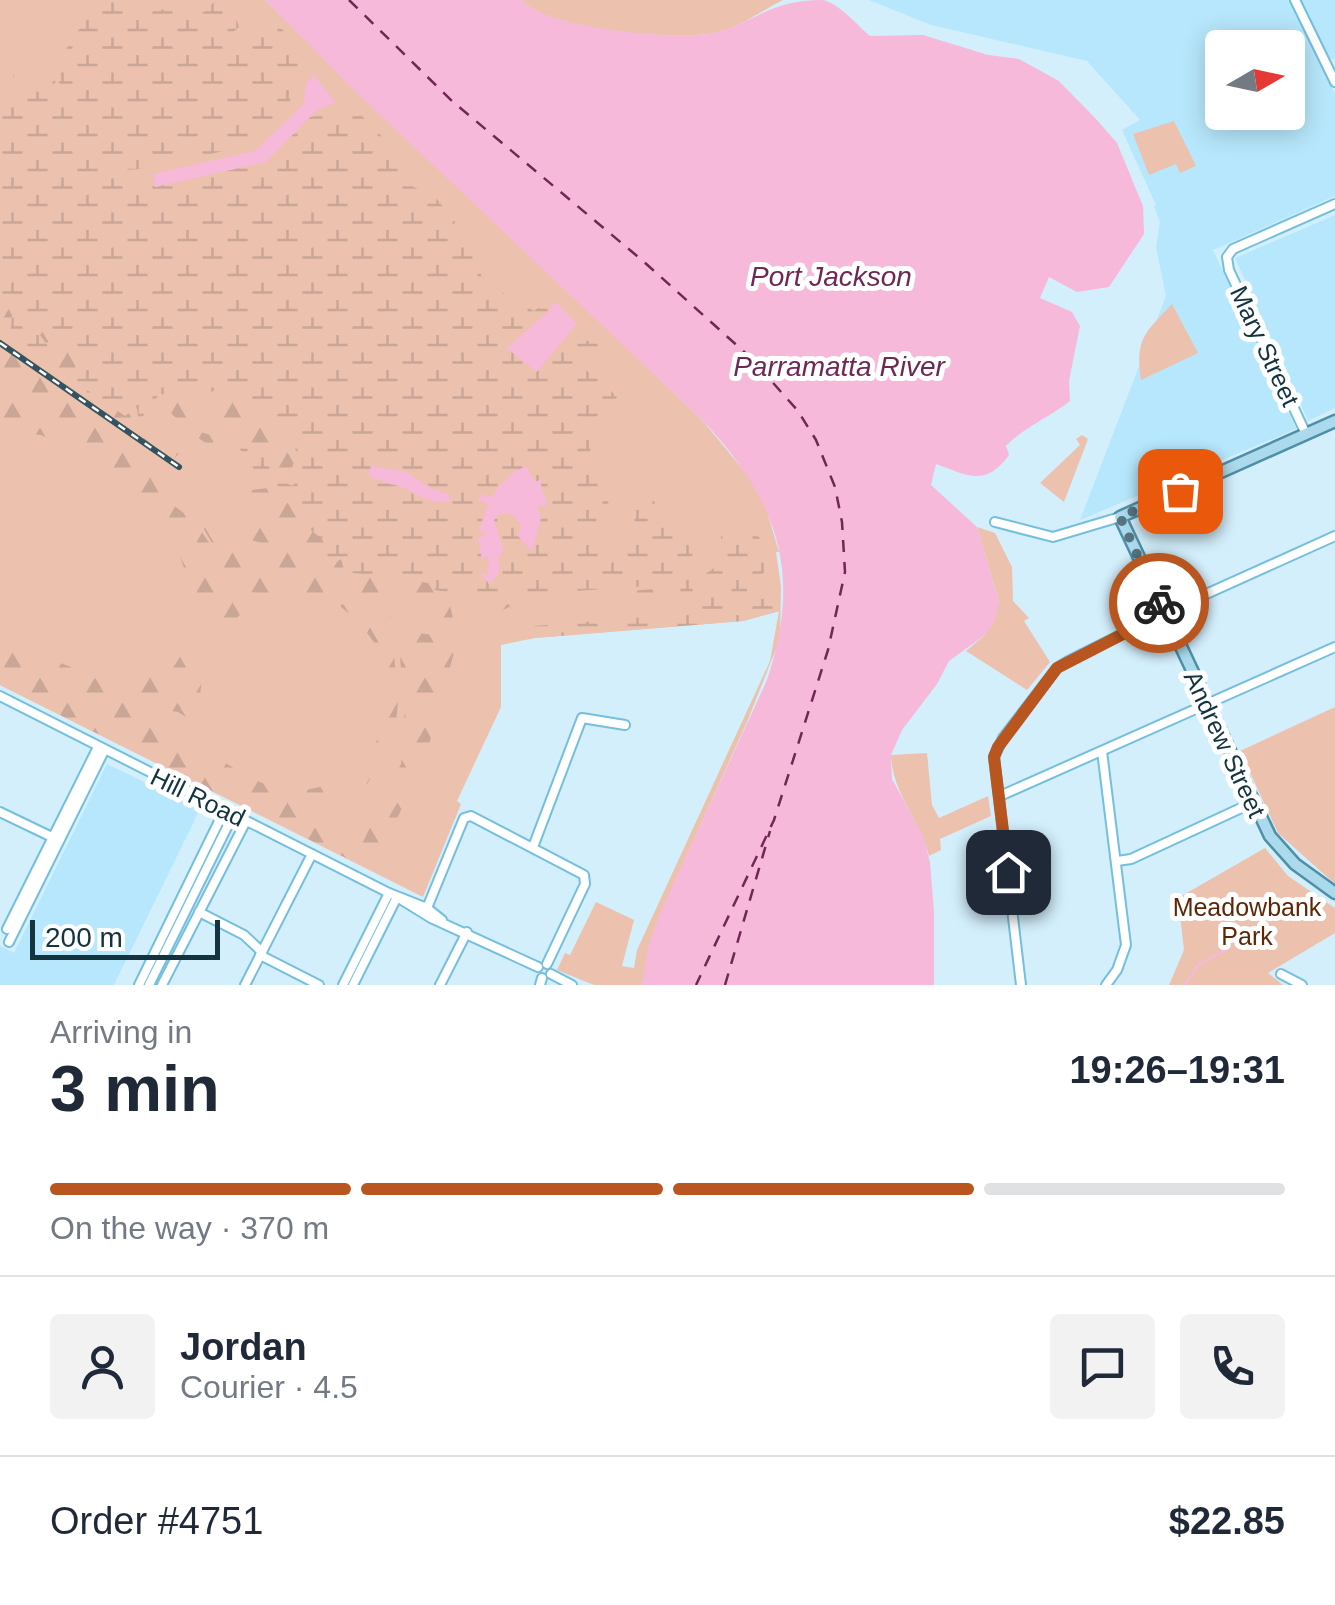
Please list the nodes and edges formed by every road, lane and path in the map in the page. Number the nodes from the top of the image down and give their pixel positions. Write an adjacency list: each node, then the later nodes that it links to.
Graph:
1 (1295, 0): 2 (street)
2 (1335, 82)
3 (1335, 204): 5 (street, Mary Street)
4 (1335, 421): 5 (main road)
5 (1306, 434): 6 (main road)
6 (1120, 517): 7 (street); 9 (main road, Andrew Street)
7 (995, 522)
8 (1335, 536): 9 (street)
9 (1164, 613): 12 (main road, Andrew Street); 16 (street)
10 (1335, 648): 12 (street)
11 (0, 696): 14 (street, Hill Road)
12 (1208, 706): 15 (street); 17 (main road, Andrew Street)
13 (625, 725): 22 (street)
14 (101, 749): 19 (street, Hill Road); 21 (street)
15 (1102, 751): 16 (street); 24 (street)
16 (1000, 796): 47 (street)
17 (1252, 803): 24 (street); 25 (main road, Andrew Street)
18 (0, 812): 21 (street)
19 (229, 813): 20 (street, Hill Road); 27 (street)
20 (246, 821): 23 (street, Hill Road); 29 (street)
21 (56, 839): 31 (street); 33 (street)
22 (533, 847): 28 (street); 35 (street)
23 (312, 854): 26 (street, Hill Road); 34 (street)
24 (1117, 861): 48 (street)
25 (1335, 893)
26 (393, 895): 28 (street, Hill Road); 30 (street, Hill Road); 43 (street); 44 (street)
27 (184, 904): 38 (street); 39 (street)
28 (428, 908): 30 (street, Hill Road)
29 (200, 912): 34 (street); 40 (street)
30 (442, 920): 32 (street, Hill Road)
31 (3, 927): 33 (street)
32 (467, 932): 35 (street, Hill Road); 45 (street)
33 (5, 940)
34 (261, 953): 41 (street); 42 (street)
35 (543, 966): 37 (street)
36 (1281, 974): 49 (street)
37 (545, 979): 46 (street)
38 (139, 985)
39 (149, 985)
40 (162, 985)
41 (245, 985)
42 (319, 985)
43 (343, 985)
44 (353, 985)
45 (440, 985)
46 (572, 985)
47 (1021, 985)
48 (1106, 985)
49 (1302, 985)

